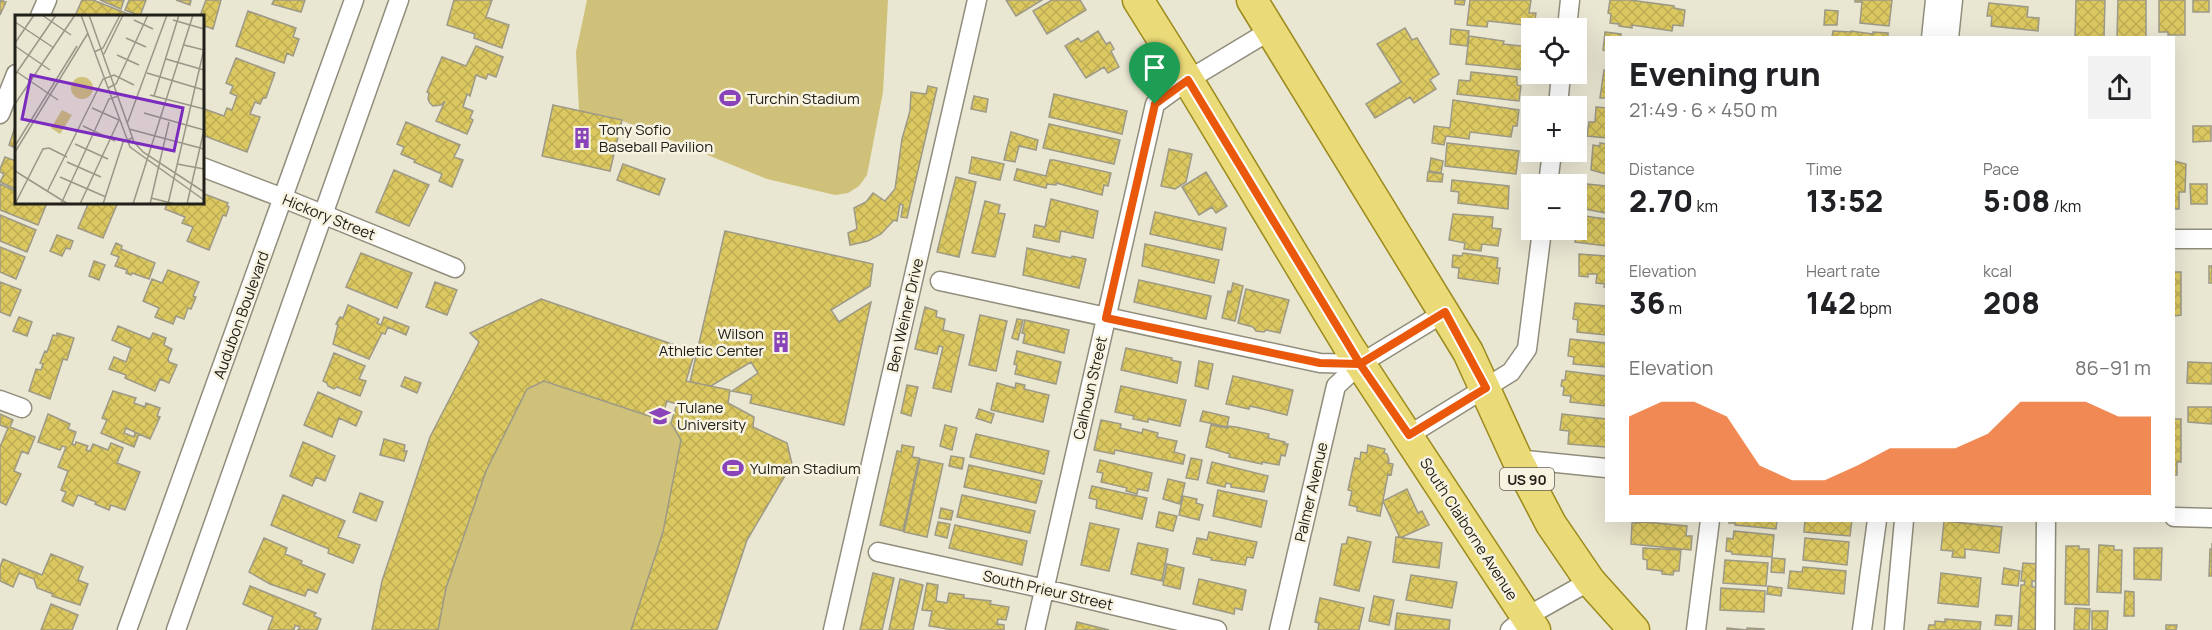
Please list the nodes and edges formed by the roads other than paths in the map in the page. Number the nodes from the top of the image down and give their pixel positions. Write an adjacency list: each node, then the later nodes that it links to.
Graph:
1 (47, 0): 10 (street)
2 (354, 0): 20 (street, Audubon Boulevard)
3 (399, 0): 21 (street)
4 (977, 0): 48 (street, Ben Weiner Drive)
5 (1138, 0): 16 (main road, South Claiborne Avenue)
6 (1252, 0): 12 (main road, US 90)
7 (1570, 0): 11 (street)
8 (1935, 0): 13 (street)
9 (1953, 0): 14 (street)
10 (40, 15)
11 (1568, 18)
12 (1270, 30): 16 (street, Calhoun Street); 27 (main road, US 90)
13 (1931, 36)
14 (1949, 36)
15 (15, 76): 17 (street)
16 (1188, 80): 28 (street, Calhoun Street); 29 (main road, South Claiborne Avenue)
17 (8, 93): 18 (street)
18 (0, 114)
19 (204, 168): 20 (street, Hickory Street)
20 (283, 198): 21 (street, Hickory Street); 46 (street, Audubon Boulevard)
21 (324, 214): 25 (street, Hickory Street); 47 (street)
22 (2175, 239): 24 (street)
23 (1541, 240): 30 (street)
24 (2212, 240)
25 (455, 268)
26 (940, 281): 28 (street)
27 (1445, 312): 29 (street, Palmer Avenue); 30 (main road, US 90)
28 (1106, 318): 29 (street); 44 (street, Calhoun Street)
29 (1360, 364): 33 (main road, South Claiborne Avenue); 51 (street, Palmer Avenue)
30 (1486, 388): 33 (street); 34 (main road, US 90)
31 (0, 400): 32 (street)
32 (22, 408)
33 (1409, 435): 45 (main road, South Claiborne Avenue)
34 (1517, 459): 35 (street); 43 (main road, US 90)
35 (1605, 468)
36 (2175, 517): 37 (street)
37 (2212, 518)
38 (1710, 522): 53 (street)
39 (1877, 522): 54 (street)
40 (1904, 522): 55 (street)
41 (2046, 522): 56 (street)
42 (878, 552): 44 (street, South Prieur Street)
43 (1590, 581): 45 (street); 52 (main road, US 90)
44 (1045, 589): 49 (street, Calhoun Street); 50 (street, South Prieur Street)
45 (1524, 626)
46 (127, 630)
47 (176, 630)
48 (833, 630)
49 (1035, 630)
50 (1217, 630)
51 (1278, 630)
52 (1634, 630)
53 (1696, 630)
54 (1862, 630)
55 (1894, 630)
56 (2045, 630)

